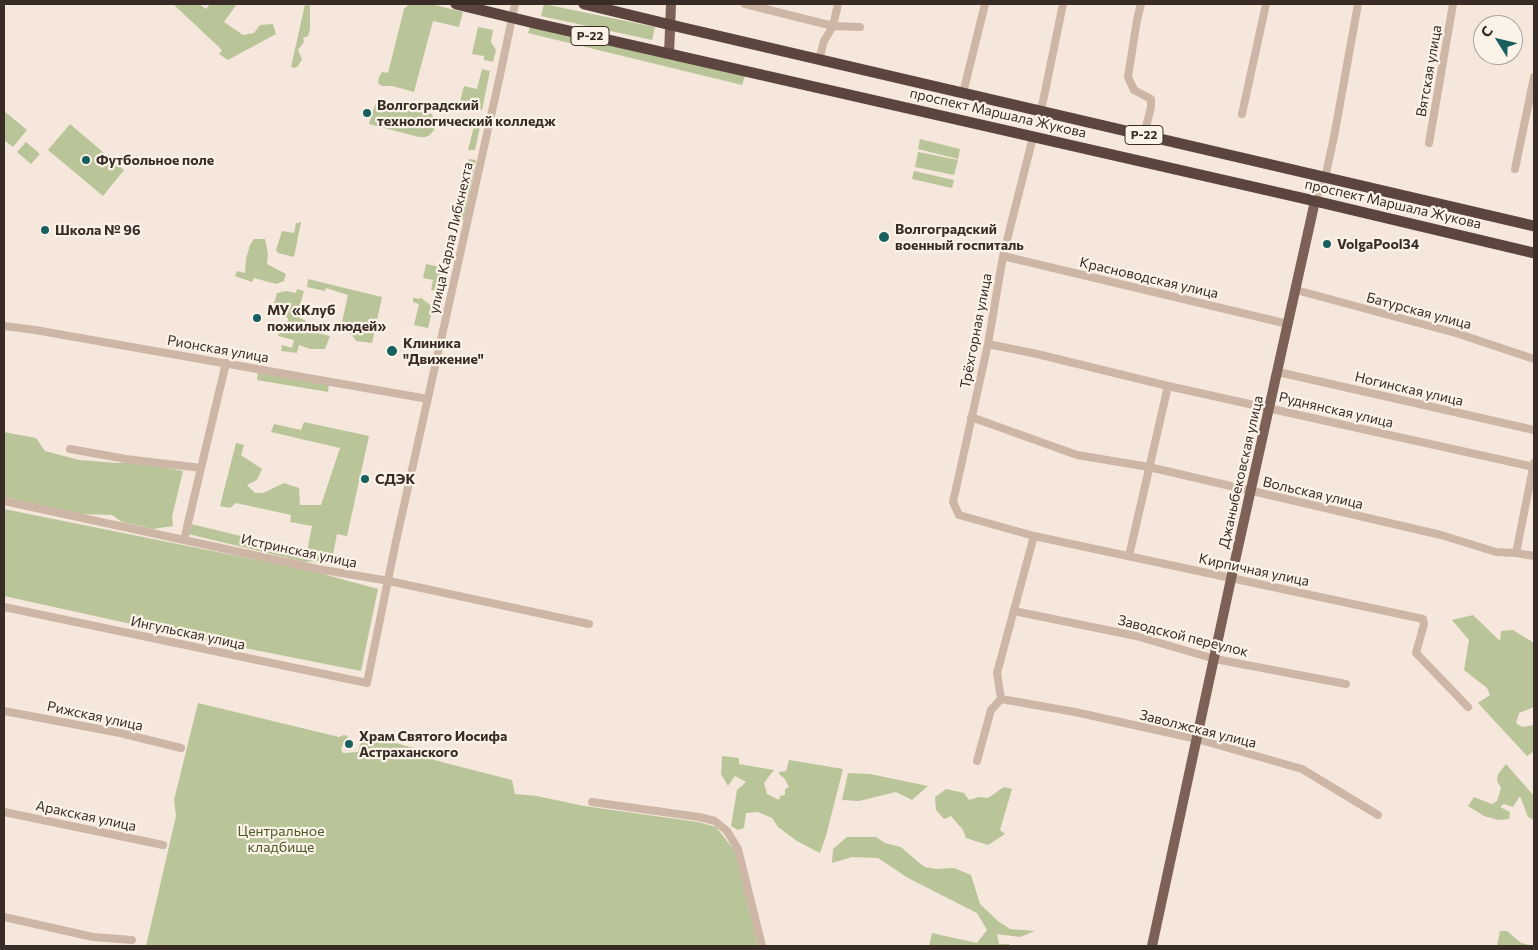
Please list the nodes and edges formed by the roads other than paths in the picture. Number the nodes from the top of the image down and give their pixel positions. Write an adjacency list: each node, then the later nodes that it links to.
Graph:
1 (456, 4): 13 (highway, проспект Маршала Жукова / Р-22)
2 (515, 4): 13 (street, улица Карла Либкнехта)
3 (584, 4): 14 (highway, проспект Маршала Жукова / Р-22)
4 (671, 4): 14 (main road)
5 (745, 4): 15 (street)
6 (838, 4): 15 (street)
7 (985, 4): 20 (street)
8 (1063, 4): 21 (street)
9 (1141, 4): 23 (street)
10 (1266, 4): 22 (street)
11 (1358, 4): 27 (street, Джаныбековская улица)
12 (1453, 4): 25 (street, Вятская улица)
13 (511, 17): 17 (highway, проспект Маршала Жукова / Р-22); 40 (street, улица Карла Либкнехта)
14 (671, 25): 17 (main road); 18 (highway, проспект Маршала Жукова / Р-22)
15 (833, 26): 16 (street); 18 (street)
16 (860, 27)
17 (669, 54): 24 (highway, проспект Маршала Жукова / Р-22)
18 (819, 60): 20 (highway, проспект Маршала Жукова / Р-22)
19 (1534, 77): 26 (street)
20 (963, 93): 21 (highway, проспект Маршала Жукова / Р-22)
21 (1041, 111): 23 (highway, проспект Маршала Жукова / Р-22)
22 (1242, 114)
23 (1144, 135): 27 (highway, проспект Маршала Жукова / Р-22)
24 (1034, 137): 28 (highway, проспект Маршала Жукова / Р-22); 31 (street, Трёхгорная улица)
25 (1429, 143)
26 (1515, 169)
27 (1325, 178): 28 (street, Джаныбековская улица); 29 (highway, проспект Маршала Жукова / Р-22)
28 (1316, 201): 30 (highway, проспект Маршала Жукова / Р-22); 32 (main road, Джаныбековская улица)
29 (1534, 226)
30 (1534, 253)
31 (1003, 256): 33 (street, Красноводская улица); 35 (street, Трёхгорная улица)
32 (1296, 290): 33 (main road, Джаныбековская улица); 36 (street, Батурская улица)
33 (1288, 324): 38 (main road, Джаныбековская улица)
34 (4, 326): 37 (street, Рионская улица)
35 (988, 344): 39 (street, Руднянская улица); 42 (street, Трёхгорная улица)
36 (1534, 359)
37 (226, 363): 40 (street, Рионская улица); 48 (street)
38 (1278, 372): 41 (main road, Джаныбековская улица); 43 (street, Ногинская улица)
39 (1168, 386): 41 (street, Руднянская улица); 46 (street)
40 (428, 399): 58 (street, улица Карла Либкнехта)
41 (1270, 408): 47 (street, Руднянская улица); 49 (main road, Джаныбековская улица)
42 (971, 417): 46 (street, Вольская улица); 51 (street, Трёхгорная улица)
43 (1534, 430)
44 (70, 449): 48 (street)
45 (1534, 463): 47 (street)
46 (1149, 467): 49 (street, Вольская улица); 55 (street)
47 (1534, 467): 54 (street)
48 (202, 468): 53 (street)
49 (1251, 492): 54 (street, Вольская улица); 57 (main road, Джаныбековская улица)
50 (4, 501): 53 (street, Истринская улица)
51 (953, 502): 52 (street, Кирпичная улица)
52 (1034, 536): 55 (street, Кирпичная улица); 60 (street)
53 (184, 540): 58 (street, Истринская улица)
54 (1516, 553): 56 (street, Вольская улица)
55 (1129, 556): 57 (street, Кирпичная улица)
56 (1534, 556)
57 (1231, 578): 62 (main road, Джаныбековская улица); 66 (street, Кирпичная улица)
58 (389, 582): 61 (street, Истринская улица); 63 (street, улица Карла Либкнехта)
59 (4, 608): 63 (street, Ингульская улица)
60 (1014, 611): 62 (street, Заводской переулок); 65 (street)
61 (589, 624)
62 (1215, 659): 64 (street, Заводской переулок); 68 (main road, Джаныбековская улица)
63 (367, 683)
64 (1346, 684)
65 (1001, 699): 68 (street, Заволжская улица); 70 (street)
66 (1468, 707)
67 (4, 711): 69 (street, Рижская улица)
68 (1196, 740): 73 (street, Заволжская улица); 78 (main road, Джаныбековская улица)
69 (181, 748)
70 (976, 761)
71 (592, 802): 77 (street)
72 (4, 812): 74 (street, Аракская улица)
73 (1378, 815)
74 (163, 845)
75 (4, 917): 76 (street)
76 (132, 940)
77 (762, 946)
78 (1152, 946)

